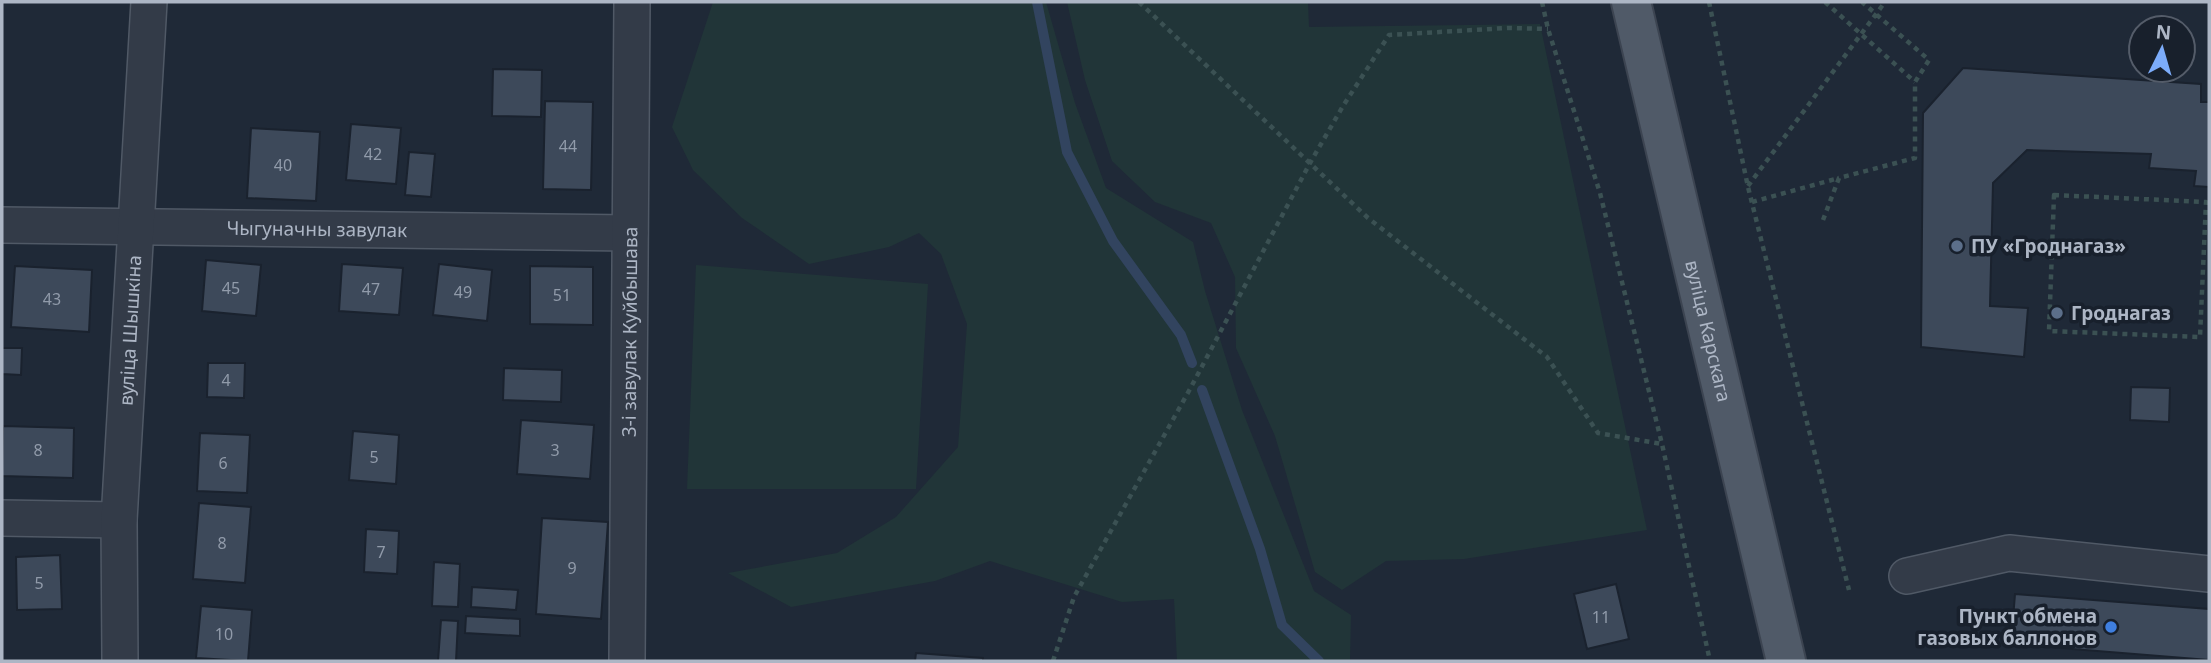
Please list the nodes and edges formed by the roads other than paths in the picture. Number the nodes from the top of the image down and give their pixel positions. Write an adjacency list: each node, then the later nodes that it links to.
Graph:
1 (149, 2): 5 (street, вуліца Шышкіна)
2 (632, 2): 6 (street, 3-і завулак Куйбышава)
3 (1631, 2): 13 (main road, вуліца Карскага)
4 (2, 225): 5 (street, Чыгуначны завулак)
5 (137, 228): 6 (street, Чыгуначны завулак); 8 (street, вуліца Шышкіна)
6 (631, 233): 12 (street, 3-і завулак Куйбышава)
7 (2, 518): 8 (street)
8 (119, 520): 11 (street, вуліца Шышкіна)
9 (2209, 574): 10 (street)
10 (1907, 576)
11 (120, 661)
12 (627, 661)
13 (1786, 661)

